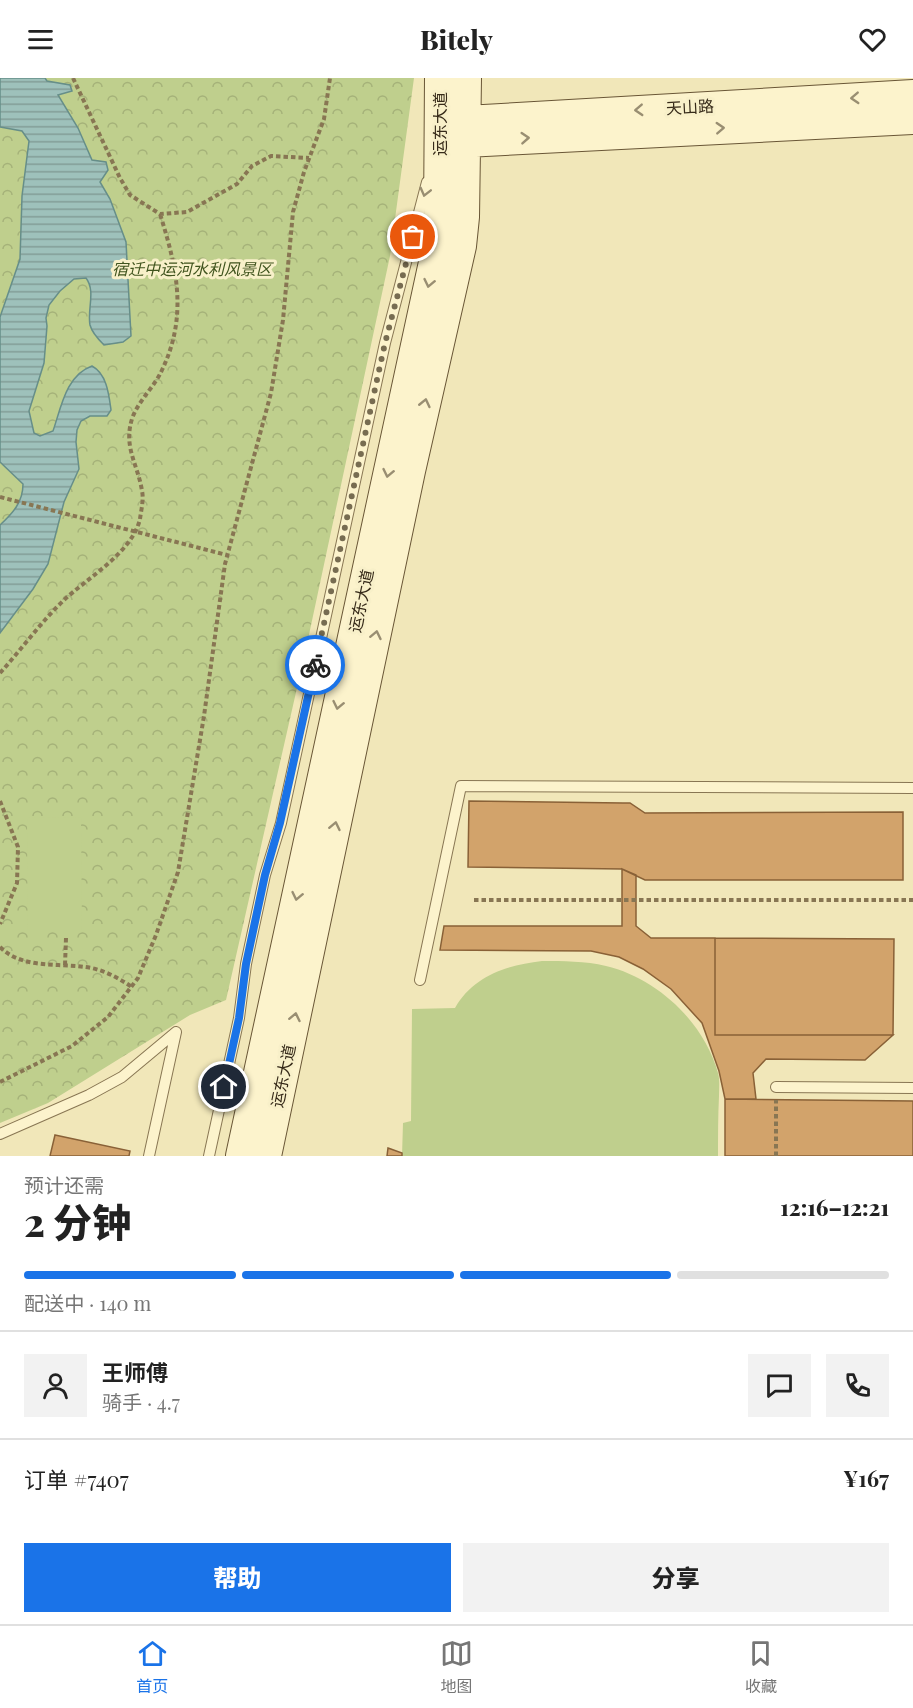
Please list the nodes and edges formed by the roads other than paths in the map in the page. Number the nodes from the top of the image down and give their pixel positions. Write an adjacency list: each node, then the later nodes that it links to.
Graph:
1 (440, 78): 5 (main road, 运东大道)
2 (466, 78): 5 (main road, 运东大道)
3 (913, 95): 5 (main road, 天山路, one-way to 5)
4 (913, 119): 5 (main road, 天山路, one-way to 4)
5 (457, 133): 12 (lane, one-way to 12); 13 (main road, 运东大道, one-way to 13); 14 (main road, 运东大道, one-way to 5)
6 (913, 788): 7 (lane)
7 (420, 980)
8 (776, 1087): 9 (lane)
9 (913, 1088)
10 (0, 1134): 11 (lane)
11 (148, 1156)
12 (209, 1156)
13 (241, 1156)
14 (266, 1156)

